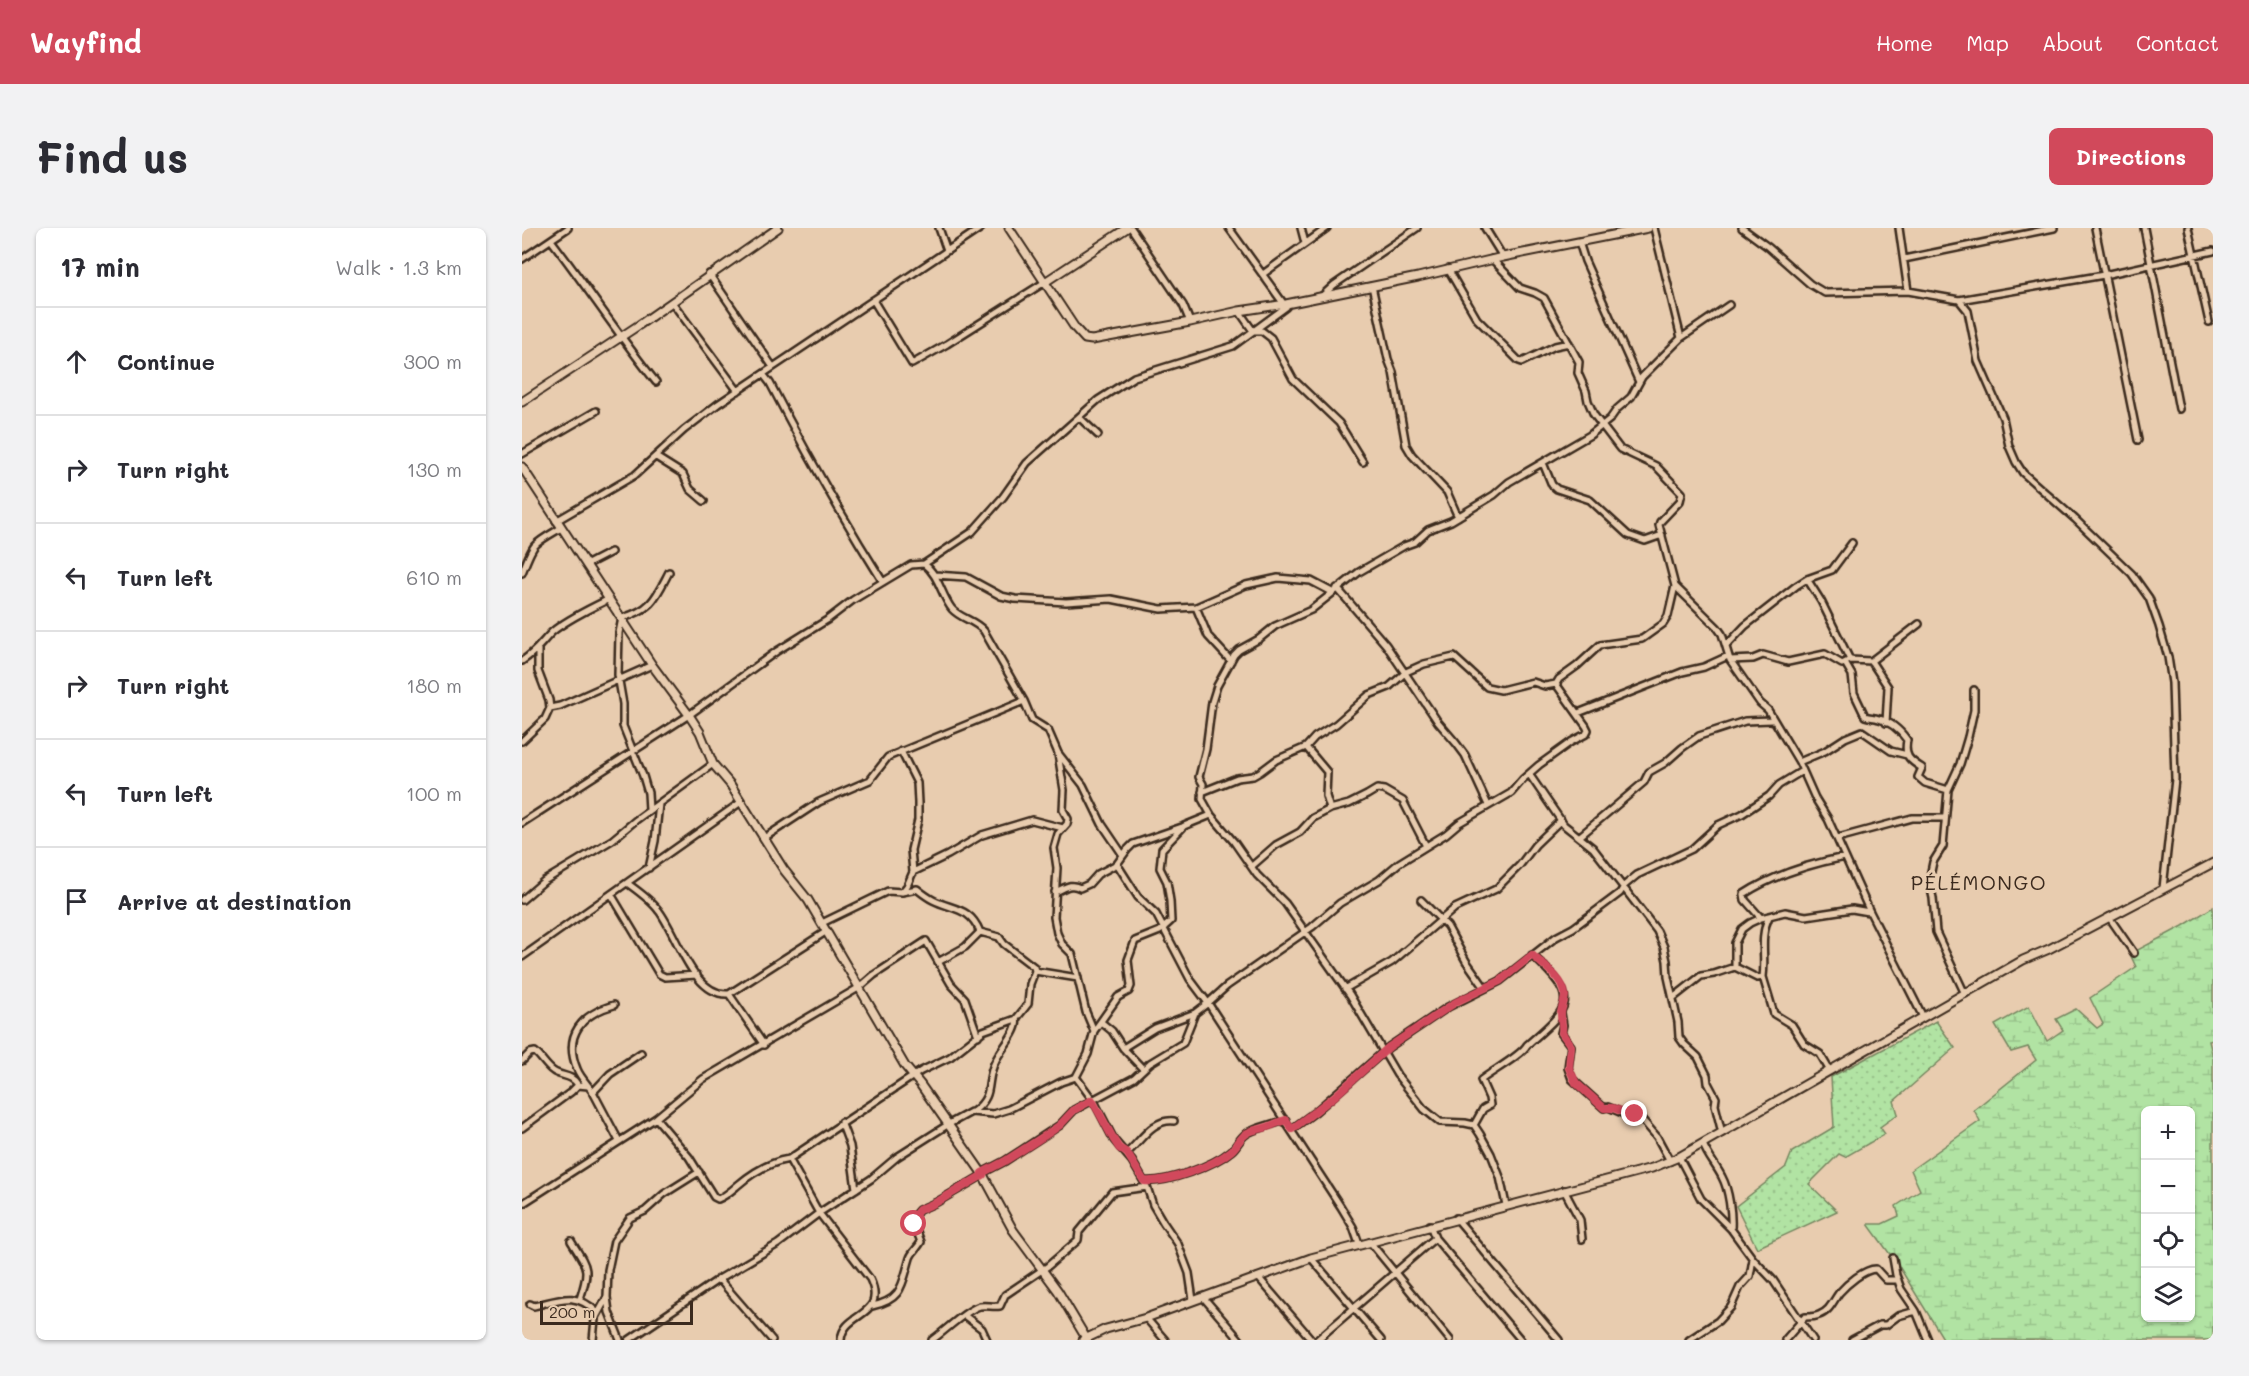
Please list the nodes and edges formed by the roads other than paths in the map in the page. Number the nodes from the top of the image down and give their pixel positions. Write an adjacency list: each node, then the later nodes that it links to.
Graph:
1 (568, 228): 20 (street)
2 (778, 228): 32 (street)
3 (939, 228): 23 (street)
4 (981, 228): 23 (street)
5 (1009, 228): 35 (street)
6 (1129, 228): 35 (street); 45 (street)
7 (1229, 228): 33 (street)
8 (1301, 228): 22 (street)
9 (1327, 228): 22 (street)
10 (1417, 228): 38 (street)
11 (1485, 228): 26 (street)
12 (1648, 228): 21 (street)
13 (1654, 228): 49 (street)
14 (1742, 228): 37 (street)
15 (1899, 228): 29 (street)
16 (2054, 228): 29 (street)
17 (2095, 228): 34 (street)
18 (2144, 228): 30 (street)
19 (2188, 228): 25 (street)
20 (551, 240): 27 (street); 48 (street)
21 (1579, 242): 26 (street); 54 (street)
22 (1305, 243): 33 (street)
23 (947, 251): 39 (street)
24 (2213, 251): 25 (street)
25 (2194, 254): 30 (street); 46 (street)
26 (1503, 256): 28 (street)
27 (522, 259)
28 (1492, 259): 31 (street); 50 (street)
29 (1904, 259): 37 (street)
30 (2151, 264): 34 (street); 57 (street)
31 (1448, 269): 36 (street); 50 (street)
32 (709, 274): 41 (street); 51 (street)
33 (1263, 274): 42 (street)
34 (2104, 275): 40 (street); 62 (street)
35 (1045, 282): 39 (street); 45 (street)
36 (1372, 286): 38 (street); 71 (street)
37 (1908, 291): 40 (street)
38 (1322, 296): 42 (street)
39 (873, 300): 51 (street)
40 (1959, 300): 144 (street)
41 (672, 302): 48 (street); 55 (street)
42 (1286, 304): 44 (street); 47 (street)
43 (1729, 305): 49 (street)
44 (1239, 311): 45 (street); 47 (street)
45 (1190, 322)
46 (2209, 322)
47 (1253, 331): 59 (street); 65 (street)
48 (620, 337): 53 (street); 56 (street)
49 (1682, 338): 54 (street)
50 (1569, 343): 60 (street)
51 (773, 367): 52 (street)
52 (763, 374): 55 (street); 83 (street)
53 (656, 382)
54 (1639, 382): 60 (street)
55 (738, 391): 64 (street)
56 (522, 402)
57 (2179, 409)
58 (596, 411): 63 (street)
59 (1080, 418): 61 (street); 77 (street)
60 (1603, 425): 66 (street); 74 (street)
61 (1098, 435)
62 (2138, 440)
63 (522, 454)
64 (656, 457): 70 (street); 72 (street)
65 (1363, 462)
66 (1543, 463): 71 (street); 74 (street)
67 (522, 467): 68 (street)
68 (529, 477): 69 (street); 72 (street)
69 (522, 484)
70 (704, 501)
71 (1458, 517): 85 (street)
72 (556, 521): 73 (street)
73 (561, 528): 78 (street); 80 (street)
74 (1662, 535): 84 (street)
75 (1852, 543): 82 (street)
76 (610, 552): 78 (street)
77 (924, 564): 81 (street); 83 (street)
78 (586, 565): 86 (street)
79 (669, 572): 88 (street)
80 (522, 573)
81 (934, 575): 87 (street); 102 (street)
82 (1808, 579): 90 (street); 96 (street)
83 (883, 582): 105 (street)
84 (1675, 586): 90 (street); 100 (street)
85 (1335, 590): 87 (street); 94 (street); 98 (street)
86 (609, 599): 88 (street); 91 (street)
87 (1196, 607): 94 (street)
88 (622, 618): 97 (street); 99 (street)
89 (1919, 624): 95 (street)
90 (1726, 646): 92 (street)
91 (538, 650): 93 (street); 103 (street)
92 (1729, 658): 96 (street); 104 (street); 106 (street)
93 (522, 661)
94 (1231, 661): 119 (street)
95 (1871, 661): 96 (street); 107 (street)
96 (1848, 662): 107 (street)
97 (652, 664): 99 (street); 105 (street)
98 (1406, 672): 100 (street); 109 (street); 122 (street)
99 (618, 682): 103 (street); 110 (street)
100 (1556, 684): 104 (street)
101 (1974, 690): 118 (street)
102 (1024, 701): 111 (street); 112 (street)
103 (550, 708): 108 (street)
104 (1578, 714): 117 (street)
105 (689, 715): 110 (street); 115 (street)
106 (1772, 720): 114 (street); 131 (street)
107 (1886, 723): 113 (street)
108 (522, 741)
109 (1306, 747): 119 (street); 123 (street)
110 (633, 752): 124 (street); 128 (street)
111 (901, 752): 132 (street); 141 (street)
112 (1058, 753): 130 (street); 135 (street)
113 (1907, 755): 114 (street); 118 (street)
114 (1799, 762): 116 (street)
115 (713, 764): 120 (street); 121 (street)
116 (1802, 771): 133 (street); 143 (street)
117 (1529, 774): 122 (street); 127 (street)
118 (1948, 790): 126 (street)
119 (1202, 792): 125 (street)
120 (741, 802): 132 (street); 140 (street)
121 (659, 804): 124 (street); 140 (street)
122 (1488, 805): 134 (street)
123 (1330, 809): 134 (street); 139 (street)
124 (650, 810): 148 (street)
125 (1211, 815): 129 (street); 139 (street)
126 (1945, 818): 133 (street); 173 (street)
127 (1561, 820): 131 (street); 154 (street)
128 (522, 823)
129 (1184, 826): 135 (street); 156 (street)
130 (1063, 828): 141 (street); 146 (street)
131 (1579, 837): 143 (street)
132 (764, 838): 155 (street)
133 (1838, 838): 136 (street)
134 (1426, 846): 158 (street)
135 (1123, 855): 138 (street)
136 (1845, 857): 150 (street); 153 (street)
137 (2213, 862): 144 (street)
138 (1117, 864): 146 (street); 156 (street)
139 (1252, 866): 158 (street)
140 (650, 868): 142 (street)
141 (913, 872): 145 (street)
142 (627, 883): 147 (street); 166 (street)
143 (1624, 888): 161 (street); 174 (street)
144 (2163, 888): 152 (street)
145 (902, 891): 155 (street); 159 (street)
146 (1055, 892): 168 (street)
147 (611, 894): 162 (street); 166 (street)
148 (522, 900)
149 (1421, 900): 154 (street)
150 (1870, 912): 151 (street); 179 (street)
151 (1769, 917): 153 (street); 167 (street)
152 (2109, 917): 160 (street); 173 (street)
153 (1761, 918): 164 (street)
154 (1440, 920): 170 (street); 171 (street)
155 (822, 923): 157 (street)
156 (1165, 927): 175 (street); 181 (street)
157 (827, 931): 169 (street); 172 (street)
158 (1305, 931): 170 (street); 175 (street)
159 (980, 932): 163 (street); 165 (street)
160 (2134, 953)
161 (1532, 955): 171 (street); 178 (street)
162 (522, 957)
163 (938, 962): 169 (street); 183 (street)
164 (1736, 967): 167 (street); 174 (street)
165 (1035, 971): 168 (street); 180 (street)
166 (697, 975): 172 (street)
167 (1763, 977): 190 (street)
168 (1078, 978): 182 (street)
169 (860, 987): 184 (street); 191 (street)
170 (1345, 988): 186 (street)
171 (1485, 988): 186 (street)
172 (729, 994): 184 (street)
173 (1965, 994): 179 (street)
174 (1673, 998): 206 (street)
175 (1208, 1003): 177 (street); 199 (street)
176 (614, 1005): 194 (street)
177 (1195, 1012): 185 (street); 189 (street)
178 (1561, 1013): 203 (street); 212 (street)
179 (1923, 1017): 190 (street)
180 (1016, 1019): 183 (street); 197 (street)
181 (1101, 1022): 182 (street); 185 (street)
182 (1094, 1031): 192 (street)
183 (978, 1036): 191 (street)
184 (764, 1045): 198 (street)
185 (1123, 1048): 189 (street)
186 (1384, 1050): 203 (street); 205 (street)
187 (640, 1053): 195 (street)
188 (522, 1060): 193 (street)
189 (1143, 1069): 196 (street)
190 (1830, 1071): 206 (street)
191 (914, 1077): 201 (street); 202 (street)
192 (1076, 1077): 196 (street); 197 (street)
193 (578, 1085): 194 (street); 204 (street)
194 (589, 1087): 195 (street)
195 (593, 1092): 207 (street)
196 (1092, 1100): 209 (street); 214 (street)
197 (971, 1112): 202 (street)
198 (656, 1118): 207 (street); 213 (street)
199 (1286, 1120): 205 (street); 215 (street)
200 (1174, 1121): 209 (street)
201 (841, 1122): 211 (street); 217 (street)
202 (949, 1124): 214 (street); 217 (street)
203 (1474, 1125): 220 (street)
204 (522, 1128)
205 (1292, 1129): 229 (street)
206 (1722, 1133): 208 (street)
207 (619, 1141): 219 (street)
208 (1703, 1144): 210 (street); 224 (street)
209 (1127, 1153): 215 (street)
210 (1679, 1157): 212 (street); 224 (street)
211 (789, 1159): 213 (street); 221 (street)
212 (1670, 1161): 218 (street)
213 (699, 1172): 238 (street)
214 (982, 1174): 233 (street); 243 (street)
215 (1144, 1181): 216 (street)
216 (1147, 1187): 233 (street); 241 (street)
217 (856, 1189): 221 (street)
218 (1564, 1190): 220 (street); 226 (street)
219 (522, 1204)
220 (1506, 1205): 222 (street)
221 (819, 1213): 236 (street); 243 (street)
222 (1456, 1218): 223 (street); 266 (street)
223 (1430, 1226): 225 (street); 228 (street)
224 (1731, 1229): 232 (street)
225 (1435, 1238): 234 (street); 265 (street)
226 (1582, 1239)
227 (571, 1240): 240 (street)
228 (1370, 1242): 229 (street); 234 (street)
229 (1359, 1244): 231 (street)
230 (1893, 1257): 237 (street)
231 (1311, 1258): 235 (street); 244 (street)
232 (1753, 1259): 249 (street); 267 (street)
233 (1042, 1269): 247 (street); 251 (street)
234 (1394, 1274): 244 (street); 264 (street)
235 (1258, 1277): 239 (street); 261 (street)
236 (719, 1279): 254 (street); 255 (street)
237 (1898, 1280): 245 (street); 249 (street)
238 (607, 1297): 246 (street); 253 (street)
239 (1203, 1297): 241 (street); 260 (street)
240 (580, 1299): 242 (street); 246 (street)
241 (1193, 1300): 248 (street)
242 (530, 1304)
243 (872, 1306): 256 (street)
244 (1354, 1308): 262 (street); 263 (street)
245 (1916, 1311): 270 (street); 271 (street)
246 (598, 1313): 252 (street)
247 (965, 1316): 257 (street); 258 (street)
248 (1146, 1318): 250 (street); 259 (street)
249 (1801, 1323): 268 (street); 269 (street)
250 (1095, 1337): 251 (street)
251 (1084, 1339)
252 (593, 1340)
253 (620, 1340)
254 (629, 1340)
255 (772, 1340)
256 (841, 1340)
257 (932, 1340)
258 (987, 1340)
259 (1164, 1340)
260 (1240, 1340)
261 (1312, 1340)
262 (1317, 1340)
263 (1381, 1340)
264 (1450, 1340)
265 (1521, 1340)
266 (1559, 1340)
267 (1689, 1340)
268 (1785, 1340)
269 (1813, 1340)
270 (1852, 1340)
271 (1928, 1340)

